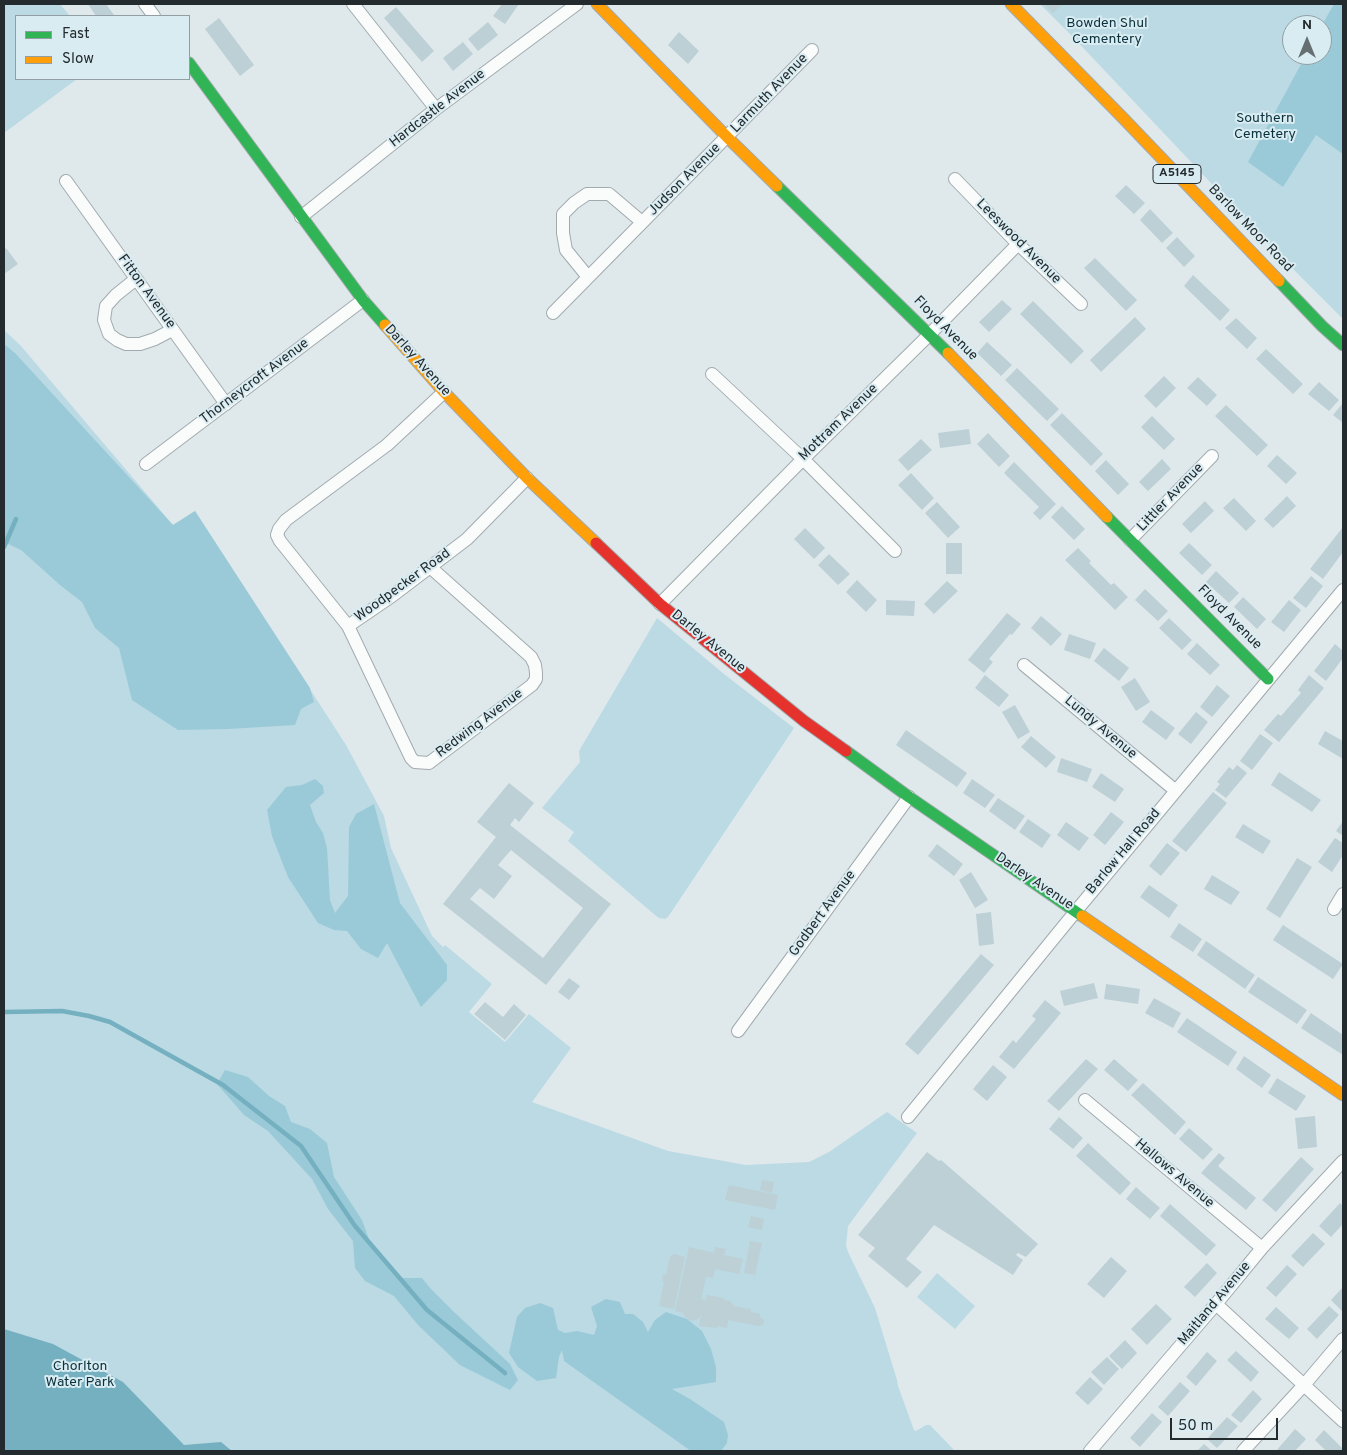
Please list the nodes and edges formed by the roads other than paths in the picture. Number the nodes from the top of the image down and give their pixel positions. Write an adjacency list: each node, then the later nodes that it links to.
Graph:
1 (145, 4): 6 (street)
2 (353, 4): 9 (street)
3 (577, 4): 9 (street, Hardcastle Avenue)
4 (597, 4): 10 (street, Floyd Avenue)
5 (1011, 4): 23 (street, Barlow Moor Road / A5145)
6 (153, 15)
7 (812, 50): 10 (street, Larmuth Avenue)
8 (190, 64): 13 (street, Darley Avenue)
9 (436, 109): 13 (street, Hardcastle Avenue)
10 (727, 138): 14 (street, Judson Avenue); 22 (street, Floyd Avenue)
11 (956, 179): 15 (street, Leeswood Avenue)
12 (66, 181): 17 (street, Fitton Avenue)
13 (301, 217): 18 (street, Darley Avenue)
14 (642, 222): 16 (street, Judson Avenue); 16 (street, Judson Avenue)
15 (1018, 244): 19 (street, Leeswood Avenue); 22 (street, Mottram Avenue)
16 (588, 277): 20 (street, Judson Avenue)
17 (136, 279): 21 (street, Fitton Avenue); 21 (street)
18 (363, 300): 25 (street, Darley Avenue); 26 (street, Thorneycroft Avenue)
19 (1081, 304)
20 (553, 313)
21 (172, 330): 26 (street, Fitton Avenue)
22 (930, 334): 28 (street, Mottram Avenue); 31 (street, Floyd Avenue)
23 (1343, 345)
24 (712, 374): 28 (street)
25 (444, 392): 30 (street, Darley Avenue); 36 (street, Woodpecker Road)
26 (226, 404): 29 (street, Thorneycroft Avenue)
27 (1212, 456): 31 (street, Littler Avenue)
28 (802, 459): 32 (street); 35 (street, Mottram Avenue)
29 (146, 464)
30 (527, 478): 33 (street, Woodpecker Road); 35 (street, Darley Avenue)
31 (1130, 540): 38 (street, Floyd Avenue)
32 (895, 551)
33 (430, 567): 36 (street, Woodpecker Road); 36 (street, Redwing Avenue)
34 (1343, 590): 38 (street, Barlow Hall Road)
35 (660, 604): 40 (street, Darley Avenue)
36 (348, 626)
37 (1024, 665): 39 (street, Lundy Avenue)
38 (1268, 679): 39 (street, Barlow Hall Road)
39 (1176, 791): 43 (street, Barlow Hall Road)
40 (909, 797): 43 (street, Darley Avenue); 44 (street, Godbert Avenue)
41 (1343, 894): 42 (street)
42 (1334, 909)
43 (1076, 911): 45 (street, Darley Avenue); 47 (street, Barlow Hall Road)
44 (738, 1031)
45 (1343, 1095)
46 (1085, 1100): 49 (street, Hallows Avenue)
47 (908, 1117)
48 (1343, 1161): 49 (street, Maitland Avenue)
49 (1262, 1248): 50 (street, Maitland Avenue)
50 (1216, 1304): 52 (street); 54 (street, Maitland Avenue)
51 (1343, 1339): 52 (street)
52 (1304, 1385): 53 (street); 55 (street)
53 (1343, 1421)
54 (1090, 1451)
55 (1242, 1451)

